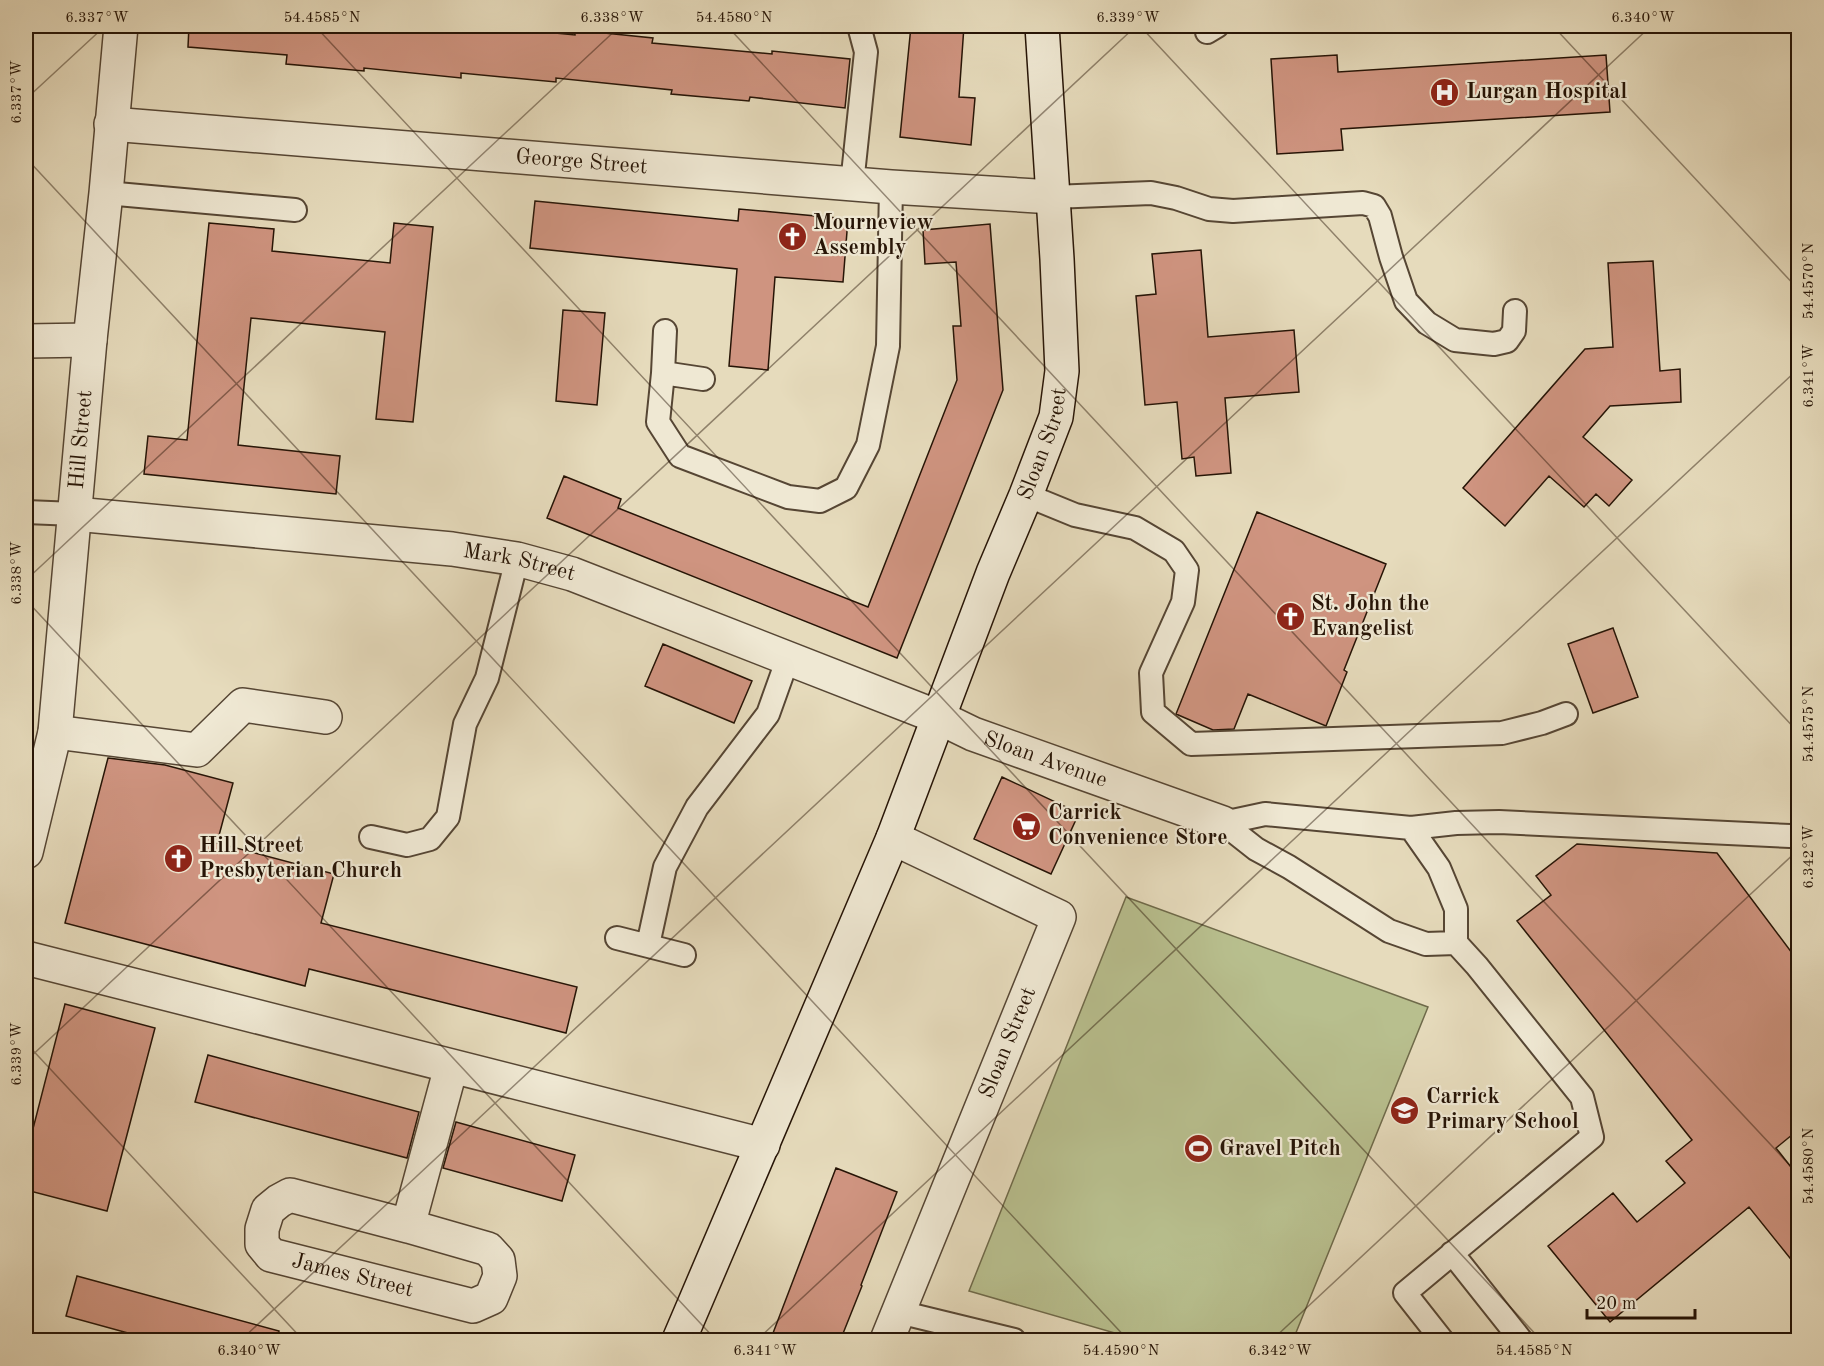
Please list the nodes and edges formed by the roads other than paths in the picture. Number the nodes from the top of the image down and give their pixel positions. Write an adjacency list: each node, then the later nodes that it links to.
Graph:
1 (121, 26): 4 (street, Hill Street)
2 (859, 26): 5 (lane)
3 (1042, 26): 8 (street, Sloan Street)
4 (111, 124): 5 (street, George Street); 7 (street, Hill Street)
5 (852, 184): 6 (street, George Street)
6 (891, 187): 8 (street, George Street); 14 (lane)
7 (106, 193): 9 (lane); 12 (street, Hill Street)
8 (1053, 197): 10 (lane); 16 (street, Sloan Street)
9 (295, 210)
10 (1515, 311)
11 (665, 331): 14 (lane)
12 (90, 340): 13 (street); 18 (street, Hill Street)
13 (26, 341)
14 (663, 373): 15 (lane)
15 (703, 379)
16 (1026, 495): 21 (lane); 23 (street, Sloan Street)
17 (26, 512): 18 (lane)
18 (75, 514): 19 (street, Mark Street); 24 (street, Hill Street)
19 (517, 559): 20 (street, Mark Street); 28 (lane)
20 (788, 658): 23 (street, Mark Street); 33 (lane)
21 (1566, 714)
22 (325, 717): 24 (street)
23 (938, 717): 25 (street, Sloan Avenue); 29 (street, Sloan Street)
24 (55, 732): 30 (street, Hill Street)
25 (1223, 822): 26 (lane); 32 (lane)
26 (1411, 828): 27 (lane); 32 (lane)
27 (1790, 836)
28 (371, 837)
29 (893, 838): 37 (street, Sloan Street); 40 (street, Sloan Street)
30 (26, 852)
31 (617, 938): 33 (lane)
32 (1456, 943): 39 (lane)
33 (648, 945): 34 (lane)
34 (684, 955)
35 (26, 958): 36 (street)
36 (451, 1067): 37 (street); 38 (street)
37 (763, 1145): 41 (street, Sloan Street)
38 (408, 1226): 38 (street, James Street)
39 (1452, 1253): 43 (lane); 44 (lane)
40 (893, 1326): 42 (lane)
41 (679, 1341)
42 (1014, 1341)
43 (1442, 1341)
44 (1521, 1341)

